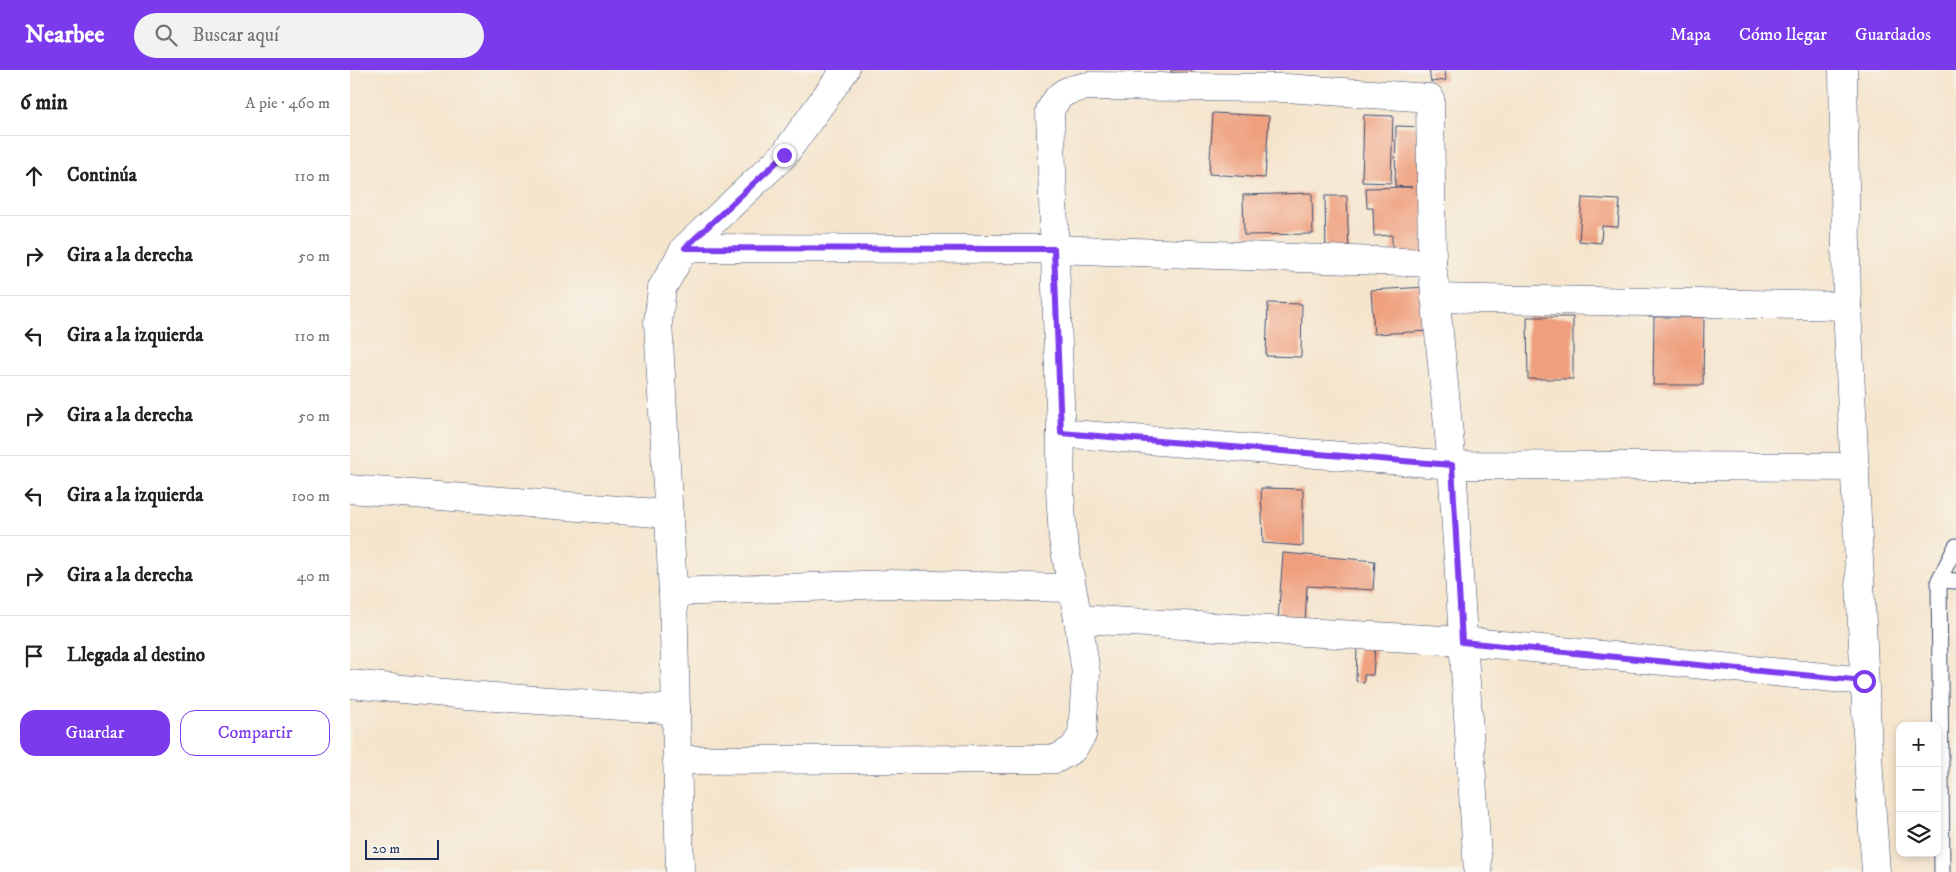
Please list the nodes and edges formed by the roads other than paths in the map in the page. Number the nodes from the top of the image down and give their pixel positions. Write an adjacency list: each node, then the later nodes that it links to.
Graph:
1 (845, 70): 4 (street)
2 (1843, 70): 8 (street)
3 (1286, 79): 5 (street); 6 (street)
4 (685, 248): 5 (street); 13 (street)
5 (1054, 249): 6 (street); 9 (street)
6 (1432, 263): 7 (street)
7 (1435, 298): 8 (street); 10 (street)
8 (1847, 306): 11 (street)
9 (1061, 433): 10 (street); 17 (street)
10 (1452, 465): 11 (street); 20 (street)
11 (1855, 467): 21 (street)
12 (350, 489): 13 (street)
13 (669, 514): 18 (street)
14 (1956, 546): 15 (lane)
15 (1939, 580): 16 (lane); 28 (lane)
16 (1956, 581)
17 (1071, 588): 18 (street); 19 (street)
18 (673, 592): 23 (street)
19 (1078, 619): 20 (street); 24 (street)
20 (1462, 642): 21 (street); 26 (street)
21 (1864, 681): 27 (street)
22 (350, 684): 23 (street)
23 (676, 710): 24 (street)
24 (677, 760): 25 (street)
25 (680, 872)
26 (1478, 872)
27 (1876, 872)
28 (1942, 872)

